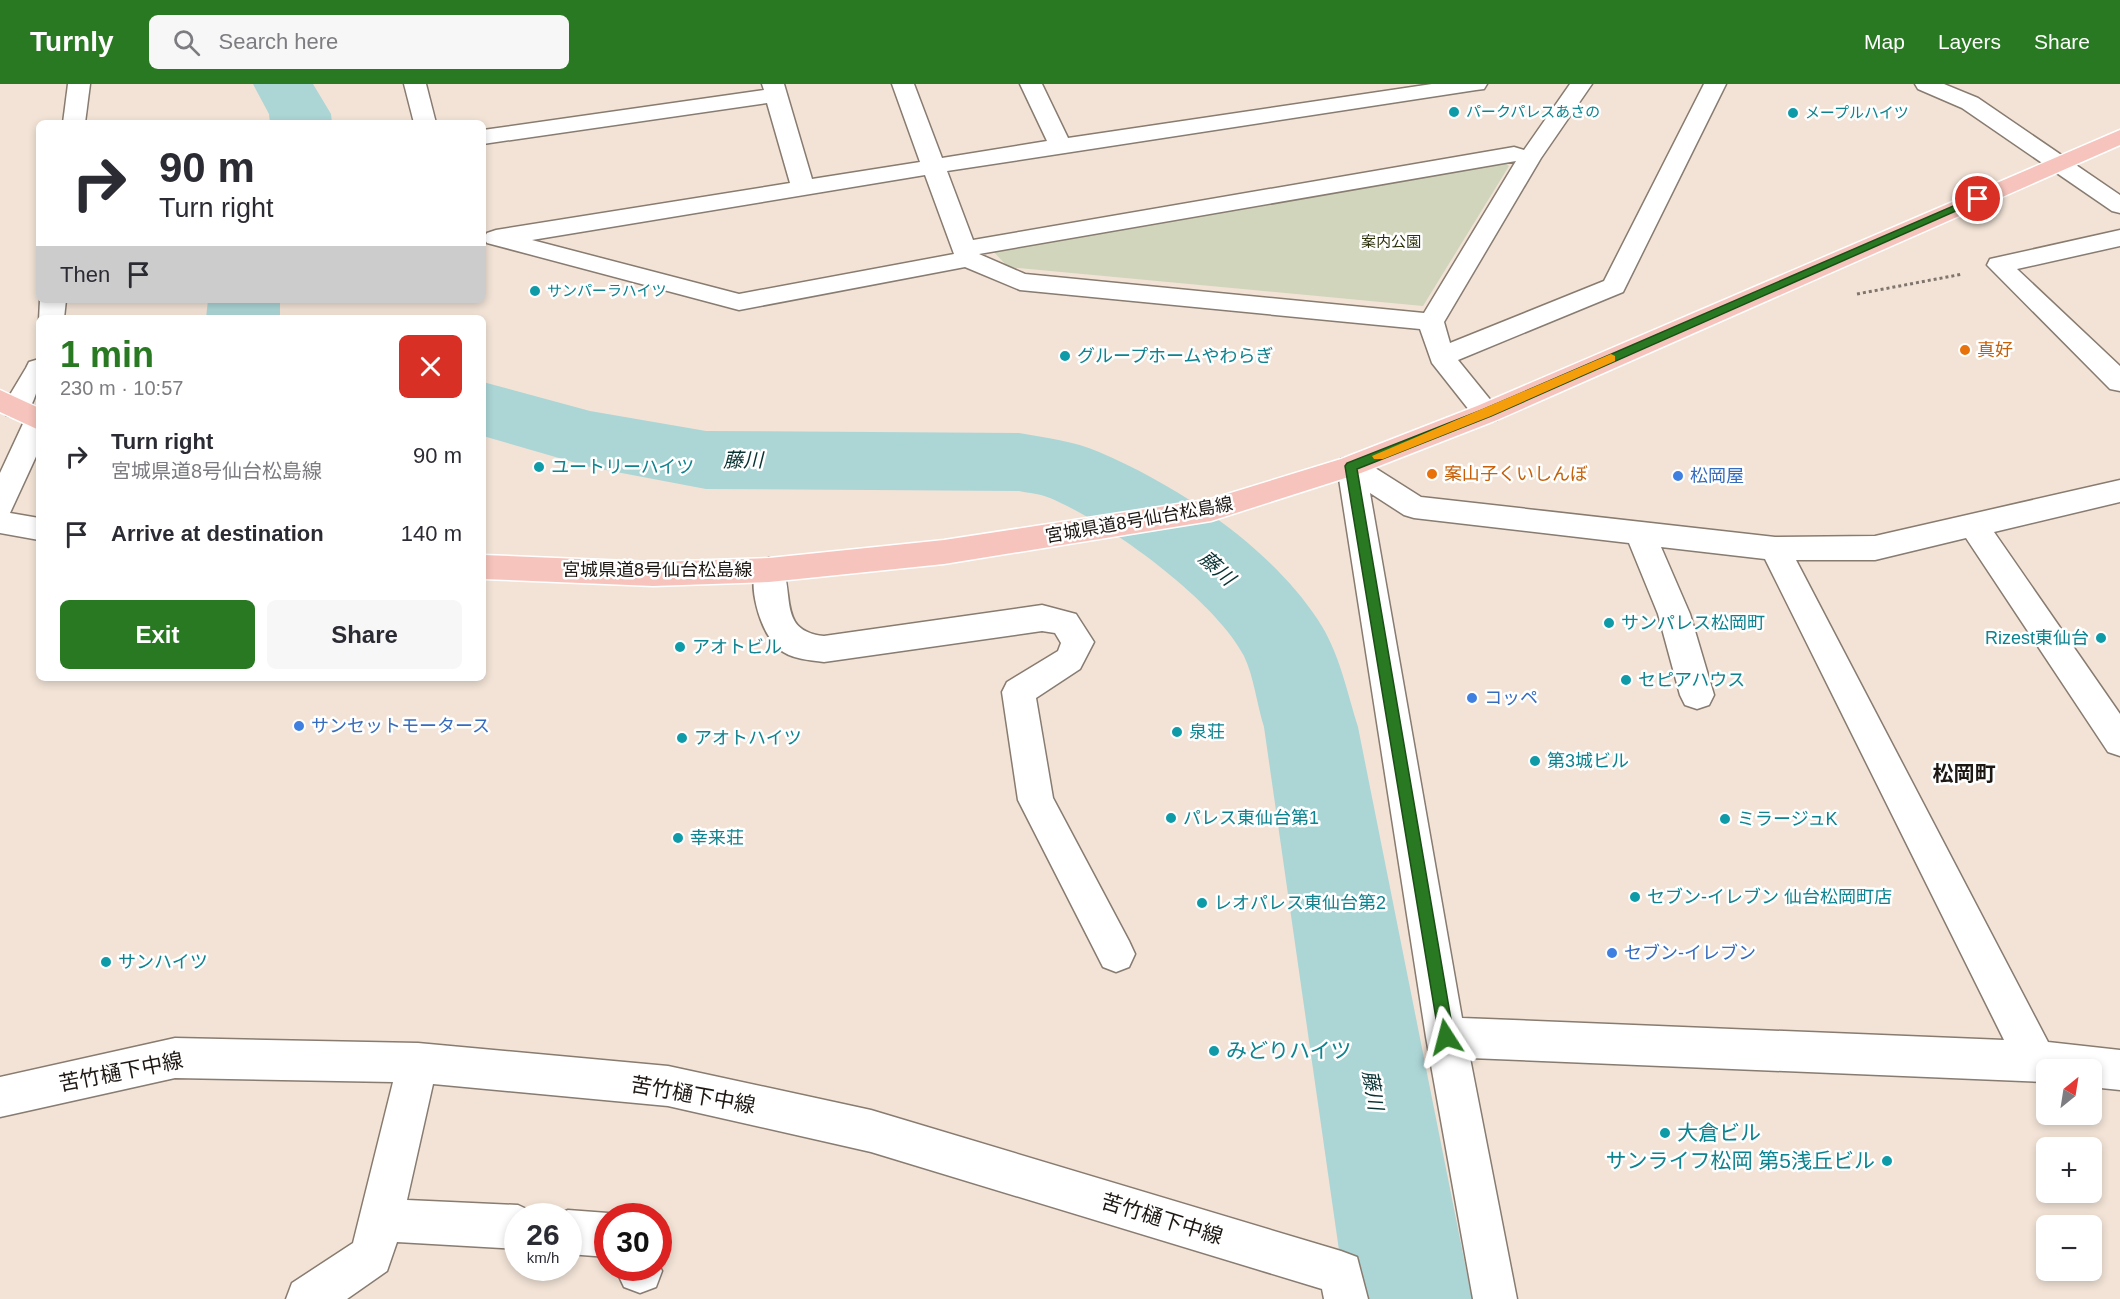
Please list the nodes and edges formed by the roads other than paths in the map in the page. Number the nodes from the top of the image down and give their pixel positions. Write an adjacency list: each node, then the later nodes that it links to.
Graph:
1 (79, 84): 10 (street)
2 (415, 84): 11 (street)
3 (903, 84): 17 (street)
4 (1031, 84): 14 (street)
5 (1476, 84): 14 (street)
6 (1581, 84): 15 (street)
7 (1715, 84): 24 (street)
8 (1926, 84): 16 (street)
9 (775, 90): 12 (street); 18 (street)
10 (74, 120)
11 (424, 120)
12 (486, 137)
13 (2120, 137): 16 (main road, 宮城県道8号仙台松島線)
14 (1060, 146): 17 (street)
15 (1530, 158): 22 (street); 23 (street)
16 (2059, 164): 19 (street); 28 (main road, 宮城県道8号仙台松島線)
17 (933, 167): 18 (street); 22 (street)
18 (803, 188): 20 (street)
19 (2120, 206)
20 (489, 237): 22 (street)
21 (2120, 238): 26 (street)
22 (967, 254): 23 (street)
23 (1431, 322): 24 (street)
24 (1441, 357): 28 (street)
25 (36, 376): 27 (street)
26 (2120, 382)
27 (23, 412): 31 (street)
28 (1486, 413): 29 (main road, 宮城県道8号仙台松島線)
29 (1351, 466): 35 (street); 38 (main road, 宮城県道8号仙台松島線); 42 (street)
30 (2120, 491): 33 (street)
31 (0, 506)
32 (0, 522): 34 (street)
33 (1973, 525): 36 (street); 40 (street)
34 (36, 529)
35 (1640, 533): 36 (street); 39 (street)
36 (1775, 549): 43 (street)
37 (486, 567): 38 (main road, 宮城県道8号仙台松島線)
38 (769, 570): 41 (street)
39 (1697, 695)
40 (2120, 742)
41 (1116, 954)
42 (1446, 1037): 43 (street); 52 (street)
43 (2036, 1061)
44 (418, 1063): 47 (street, 苦竹樋下中線); 48 (street); 51 (street, 苦竹樋下中線)
45 (2102, 1068): 46 (street)
46 (2120, 1070)
47 (0, 1098)
48 (380, 1220): 49 (street); 50 (street)
49 (504, 1226)
50 (308, 1299)
51 (1346, 1299)
52 (1495, 1299)

